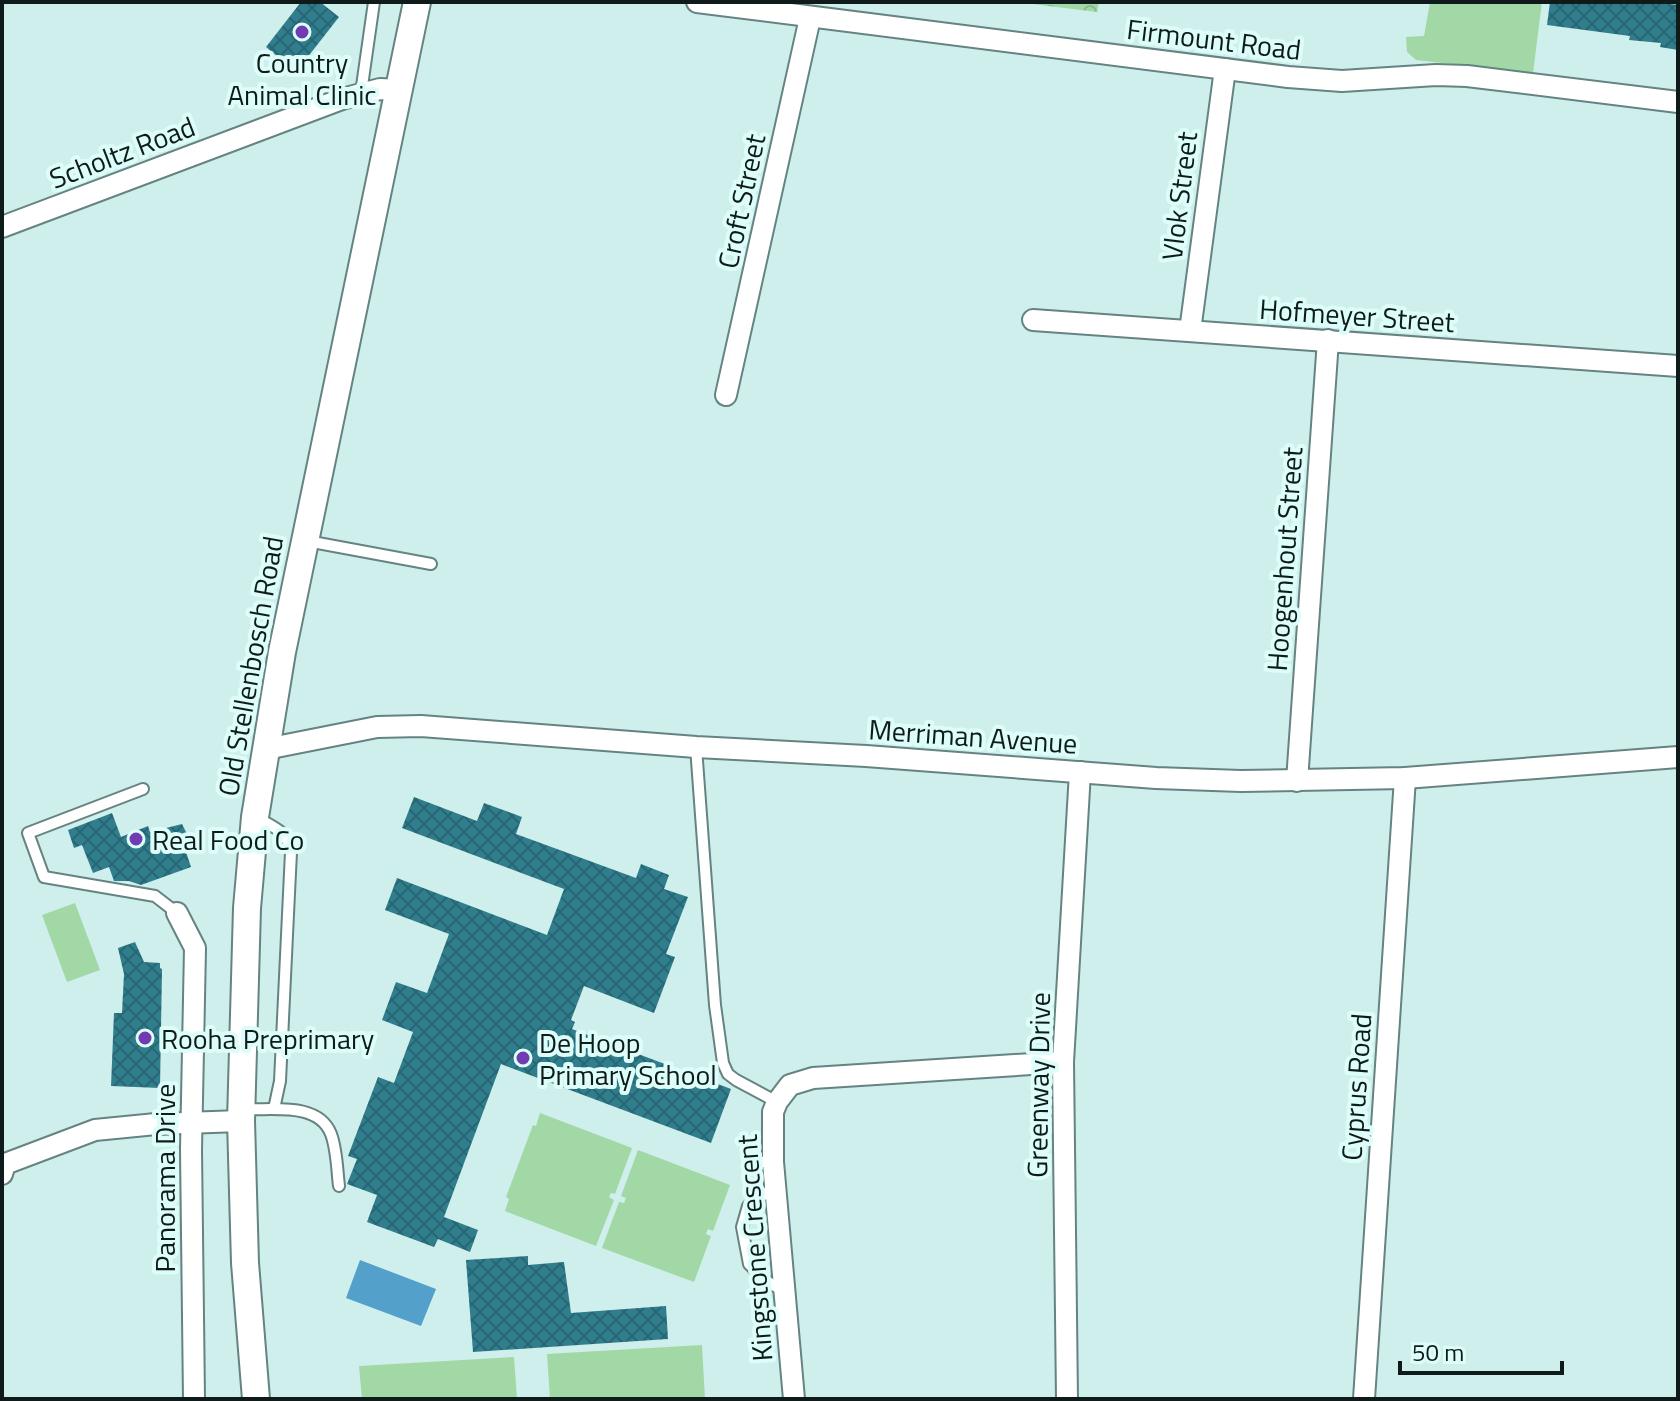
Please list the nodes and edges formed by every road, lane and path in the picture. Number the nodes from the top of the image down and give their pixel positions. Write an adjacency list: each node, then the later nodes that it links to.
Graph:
1 (374, 2): 7 (lane)
2 (417, 2): 6 (street, Old Stellenbosch Road)
3 (697, 2): 4 (street, Firmount Road)
4 (810, 18): 5 (street, Firmount Road); 14 (street, Croft Street)
5 (1225, 69): 8 (street, Firmount Road); 11 (street, Vlok Street)
6 (399, 90): 7 (street, Scholtz Road); 15 (street, Old Stellenbosch Road)
7 (361, 93): 9 (street, Scholtz Road)
8 (1678, 102)
9 (2, 227)
10 (1033, 320): 11 (street, Hofmeyer Street)
11 (1190, 331): 12 (street, Hofmeyer Street)
12 (1328, 340): 13 (street, Hofmeyer Street); 22 (street, Hoogenhout Street)
13 (1678, 366)
14 (726, 395)
15 (305, 541): 16 (lane); 18 (street, Old Stellenbosch Road)
16 (431, 564)
17 (696, 747): 18 (street, Merriman Avenue); 20 (street, Merriman Avenue); 27 (lane)
18 (266, 749): 24 (street, Old Stellenbosch Road)
19 (1678, 757): 21 (street, Merriman Avenue)
20 (1080, 772): 22 (street, Merriman Avenue); 26 (street, Greenway Drive)
21 (1405, 778): 22 (street, Merriman Avenue); 41 (street, Cyprus Road)
22 (1297, 781)
23 (143, 789): 25 (lane)
24 (255, 817): 28 (lane); 29 (street, Old Stellenbosch Road)
25 (177, 913): 30 (street, Panorama Drive)
26 (1063, 1062): 27 (street, Kingstone Crescent); 40 (street, Greenway Drive)
27 (777, 1102): 32 (street, Kingstone Crescent)
28 (274, 1109): 29 (lane); 34 (lane)
29 (242, 1115): 30 (street); 38 (street, Old Stellenbosch Road)
30 (191, 1124): 33 (street); 37 (street, Panorama Drive)
31 (752, 1162): 32 (lane)
32 (773, 1162): 35 (street, Kingstone Crescent)
33 (3, 1165)
34 (339, 1186)
35 (776, 1186): 36 (street, Kingstone Crescent); 36 (lane)
36 (785, 1292): 39 (street, Kingstone Crescent)
37 (194, 1399)
38 (256, 1399)
39 (794, 1399)
40 (1067, 1399)
41 (1364, 1399)

